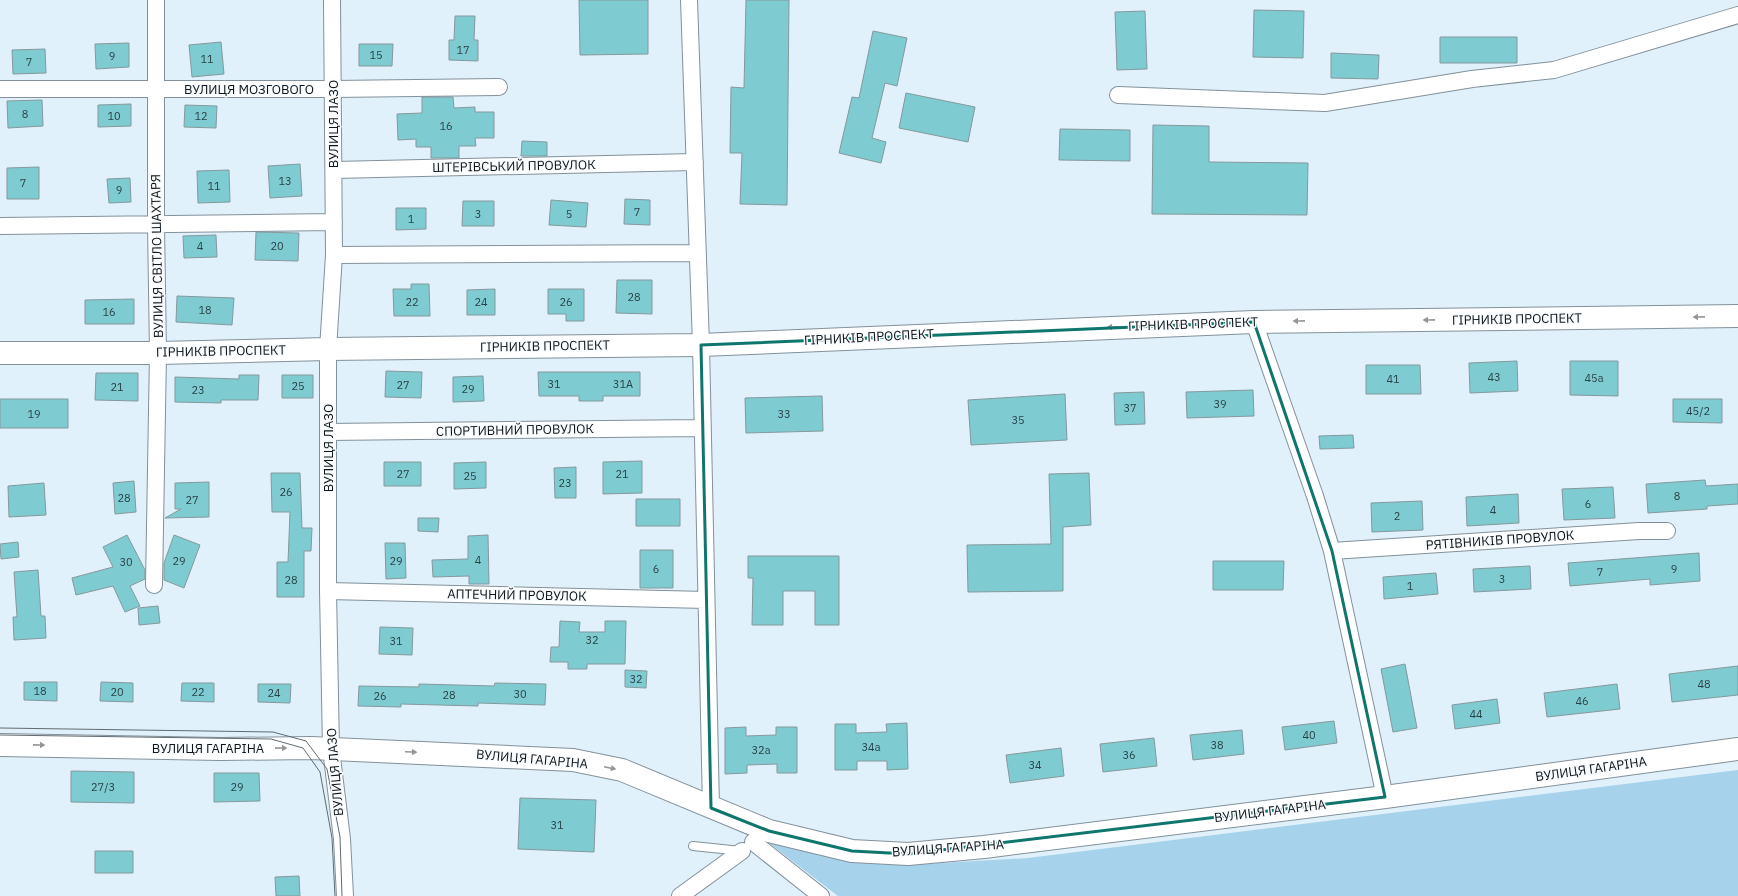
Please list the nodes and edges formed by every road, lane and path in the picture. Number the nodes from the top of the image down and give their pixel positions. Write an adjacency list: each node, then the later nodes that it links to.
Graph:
1 (156, 0): 7 (street, ВУЛИЦЯ СВІТЛО ШАХТАРЯ)
2 (332, 0): 8 (street, ВУЛИЦЯ ЛАЗО)
3 (689, 0): 10 (street)
4 (1738, 15): 9 (street)
5 (499, 86): 8 (street, ВУЛИЦЯ МОЗГОВОГО)
6 (0, 89): 7 (street, ВУЛИЦЯ МОЗГОВОГО)
7 (156, 89): 8 (street, ВУЛИЦЯ МОЗГОВОГО); 13 (street, ВУЛИЦЯ СВІТЛО ШАХТАРЯ)
8 (333, 89): 11 (street, ВУЛИЦЯ ЛАЗО)
9 (1118, 95)
10 (695, 162): 11 (street, ШТЕРІВСЬКИЙ ПРОВУЛОК); 15 (street)
11 (334, 170): 12 (street, ВУЛИЦЯ ЛАЗО)
12 (334, 222): 13 (street); 16 (street, ВУЛИЦЯ ЛАЗО)
13 (156, 224): 14 (street); 22 (street, ВУЛИЦЯ СВІТЛО ШАХТАРЯ)
14 (0, 226)
15 (697, 253): 16 (street); 19 (street)
16 (334, 255): 20 (street, ВУЛИЦЯ ЛАЗО)
17 (1738, 316): 18 (main road, ГІРНИКІВ ПРОСПЕКТ, one-way to 18)
18 (1254, 322): 19 (main road, ГІРНИКІВ ПРОСПЕКТ, one-way to 19); 26 (street)
19 (701, 345): 20 (main road, ГІРНИКІВ ПРОСПЕКТ); 23 (street)
20 (328, 349): 22 (main road, ГІРНИКІВ ПРОСПЕКТ); 24 (street, ВУЛИЦЯ ЛАЗО)
21 (0, 353): 22 (main road, ГІРНИКІВ ПРОСПЕКТ)
22 (158, 353): 27 (street, ВУЛИЦЯ СВІТЛО ШАХТАРЯ)
23 (702, 428): 24 (street, СПОРТИВНИЙ ПРОВУЛОК); 29 (street)
24 (328, 432): 28 (street, ВУЛИЦЯ ЛАЗО)
25 (1667, 531): 26 (street, РЯТІВНИКІВ ПРОВУЛОК)
26 (1332, 551): 33 (street)
27 (154, 584)
28 (328, 591): 29 (street, АПТЕЧНИЙ ПРОВУЛОК); 31 (street, ВУЛИЦЯ ЛАЗО)
29 (706, 600): 34 (street)
30 (0, 744): 31 (main road, ВУЛИЦЯ ГАГАРІНА, one-way to 31)
31 (331, 749): 34 (main road, ВУЛИЦЯ ГАГАРІНА, one-way to 34); 37 (street, ВУЛИЦЯ ЛАЗО)
32 (1738, 749): 33 (main road, ВУЛИЦЯ ГАГАРІНА)
33 (1385, 797): 35 (main road, ВУЛИЦЯ ГАГАРІНА)
34 (711, 808): 35 (main road, ВУЛИЦЯ ГАГАРІНА)
35 (755, 841): 36 (lane); 38 (street); 39 (street)
36 (693, 846)
37 (345, 896)
38 (680, 896)
39 (821, 896)

